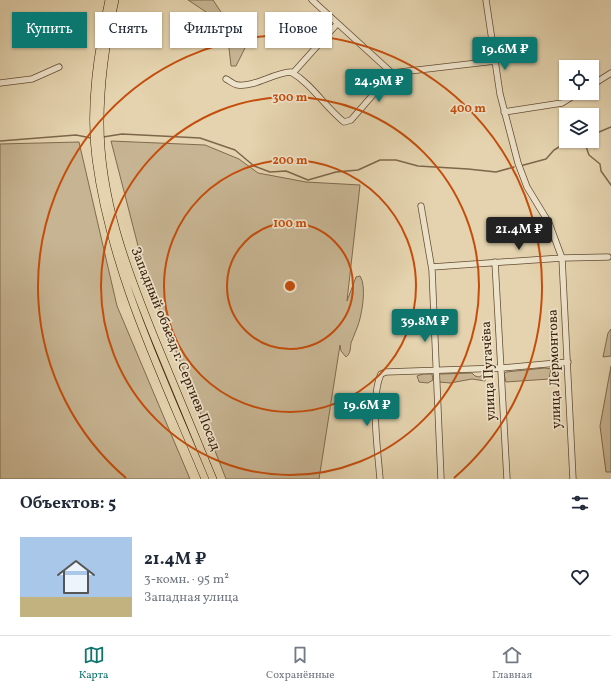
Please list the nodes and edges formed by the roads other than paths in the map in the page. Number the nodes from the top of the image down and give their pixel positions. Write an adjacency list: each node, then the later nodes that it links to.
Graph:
1 (109, 0): 16 (main road)
2 (115, 0): 16 (main road)
3 (312, 0): 5 (street)
4 (486, 0): 6 (street, улица Лермонтова)
5 (337, 24): 8 (street); 9 (street)
6 (495, 61): 9 (street); 15 (street, улица Лермонтова)
7 (59, 67): 13 (street)
8 (293, 73): 9 (street); 11 (street)
9 (392, 73)
10 (611, 74): 12 (street)
11 (226, 80)
12 (599, 81)
13 (0, 83)
14 (566, 100): 15 (street)
15 (504, 112): 20 (street, улица Лермонтова)
16 (97, 124): 17 (main road)
17 (99, 158): 26 (main road, Западный объезд г. Сергиев Посад); 27 (main road, Западный объезд г. Сергиев Посад)
18 (421, 206): 22 (street)
19 (608, 257): 20 (street)
20 (562, 258): 21 (street); 23 (street, улица Лермонтова)
21 (495, 262): 22 (street); 24 (street, улица Пугачёва)
22 (432, 267): 25 (street)
23 (568, 362): 24 (street); 31 (street, улица Лермонтова)
24 (502, 368): 25 (street); 30 (street, улица Пугачёва)
25 (436, 371): 28 (street); 29 (street)
26 (205, 479)
27 (213, 479)
28 (380, 479)
29 (441, 479)
30 (507, 479)
31 (573, 479)

